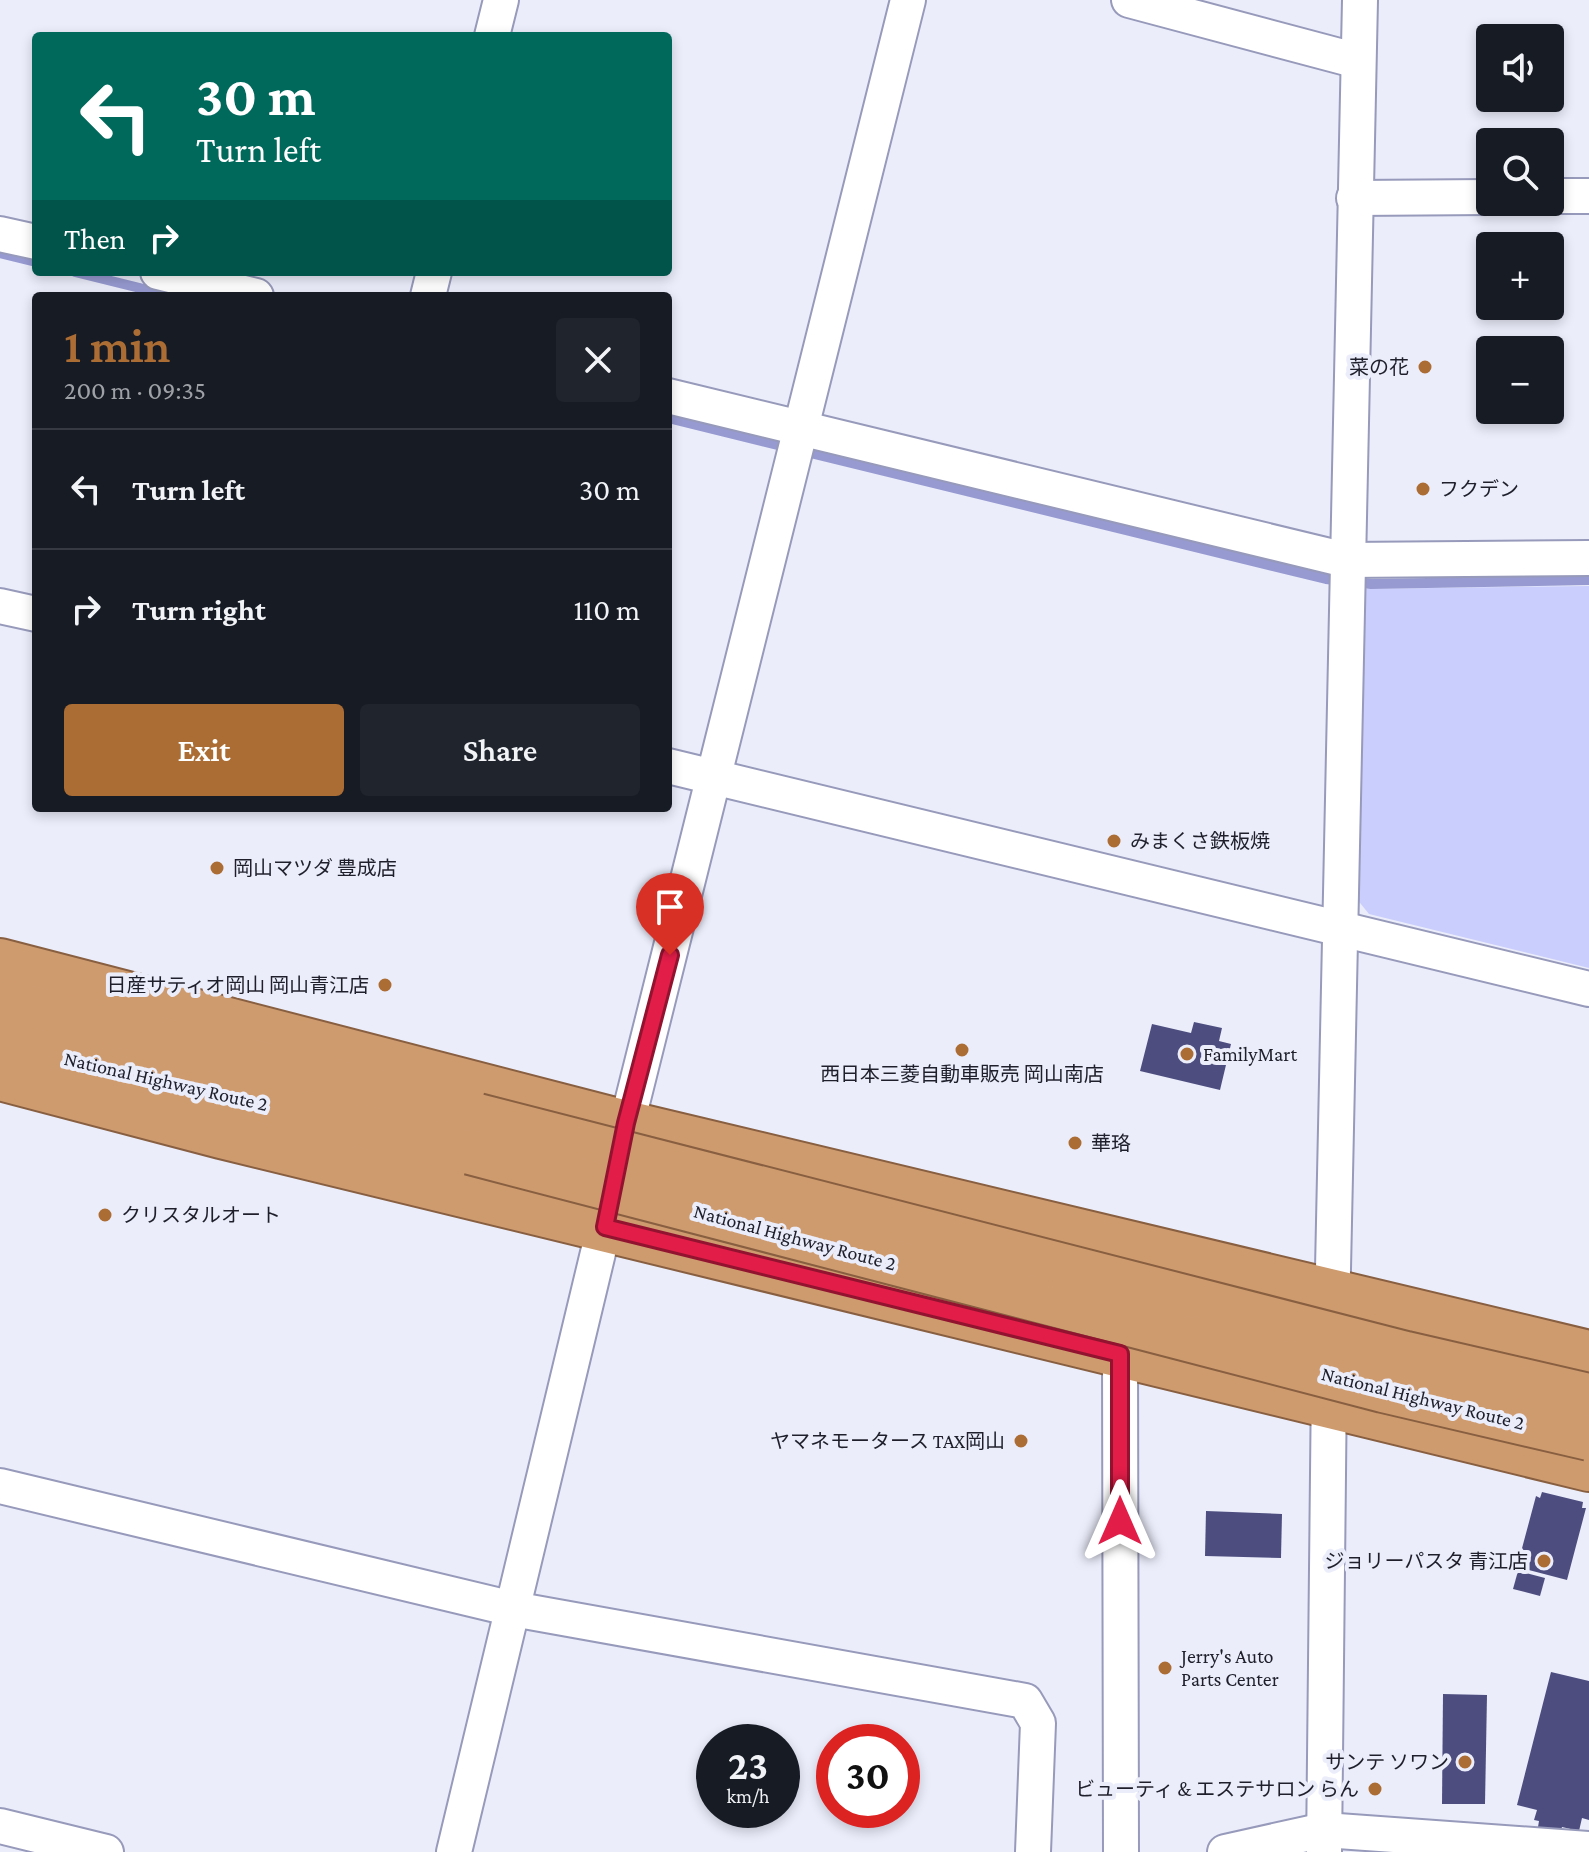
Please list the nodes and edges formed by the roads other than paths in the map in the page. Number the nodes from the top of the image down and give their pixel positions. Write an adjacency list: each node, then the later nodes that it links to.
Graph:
1 (501, 0): 5 (street)
2 (908, 0): 16 (street)
3 (1129, 0): 6 (street)
4 (1360, 0): 6 (street)
5 (493, 32)
6 (1358, 61): 10 (street)
7 (1564, 196): 8 (street)
8 (1589, 196)
9 (1476, 197): 10 (street)
10 (1354, 198): 18 (street)
11 (0, 234): 12 (street)
12 (32, 241)
13 (174, 276): 14 (street)
14 (240, 292)
15 (672, 397): 16 (street)
16 (796, 442): 18 (street); 22 (street)
17 (1589, 558): 18 (street)
18 (1346, 575): 23 (street)
19 (0, 606): 20 (street)
20 (32, 613)
21 (672, 767): 22 (street)
22 (714, 777): 23 (street); 29 (street)
23 (1340, 926): 25 (street); 33 (street)
24 (3, 972): 29 (highway); 30 (highway, National Highway Route 2)
25 (1589, 989)
26 (0, 1043): 30 (highway, National Highway Route 2)
27 (0, 1078): 31 (highway)
28 (0, 1090): 31 (highway)
29 (626, 1123): 32 (street); 33 (highway)
30 (474, 1134): 36 (highway, National Highway Route 2, bridge); 38 (highway, National Highway Route 2, bridge)
31 (221, 1136): 32 (highway)
32 (605, 1227): 35 (highway); 41 (street)
33 (1333, 1292): 34 (highway); 37 (street)
34 (1589, 1353)
35 (1120, 1354): 37 (highway); 48 (street)
36 (1589, 1396)
37 (1327, 1405): 39 (highway); 43 (street)
38 (1589, 1438)
39 (1589, 1469)
40 (0, 1486): 41 (street)
41 (513, 1609): 46 (street); 47 (street)
42 (0, 1826): 45 (street)
43 (1324, 1841): 44 (street); 49 (street)
44 (1589, 1849)
45 (106, 1852)
46 (454, 1852)
47 (1033, 1852)
48 (1121, 1852)
49 (1225, 1852)

